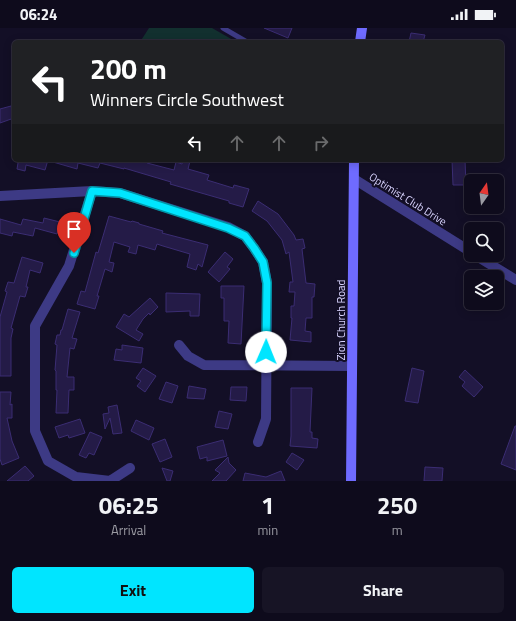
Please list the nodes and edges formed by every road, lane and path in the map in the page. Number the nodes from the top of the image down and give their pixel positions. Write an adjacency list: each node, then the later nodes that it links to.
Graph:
1 (223, 28): 3 (lane)
2 (362, 28): 4 (street)
3 (244, 40)
4 (360, 40)
5 (354, 162): 6 (street, Zion Church Road)
6 (354, 179): 9 (street, Optimist Club Drive); 14 (street, Zion Church Road)
7 (92, 191): 8 (street); 13 (street); 16 (street)
8 (0, 196)
9 (464, 248)
10 (486, 262): 11 (street)
11 (516, 280)
12 (179, 345): 13 (street)
13 (266, 365): 14 (street); 15 (street)
14 (352, 366): 17 (street, Zion Church Road)
15 (258, 442)
16 (130, 468)
17 (351, 481)

